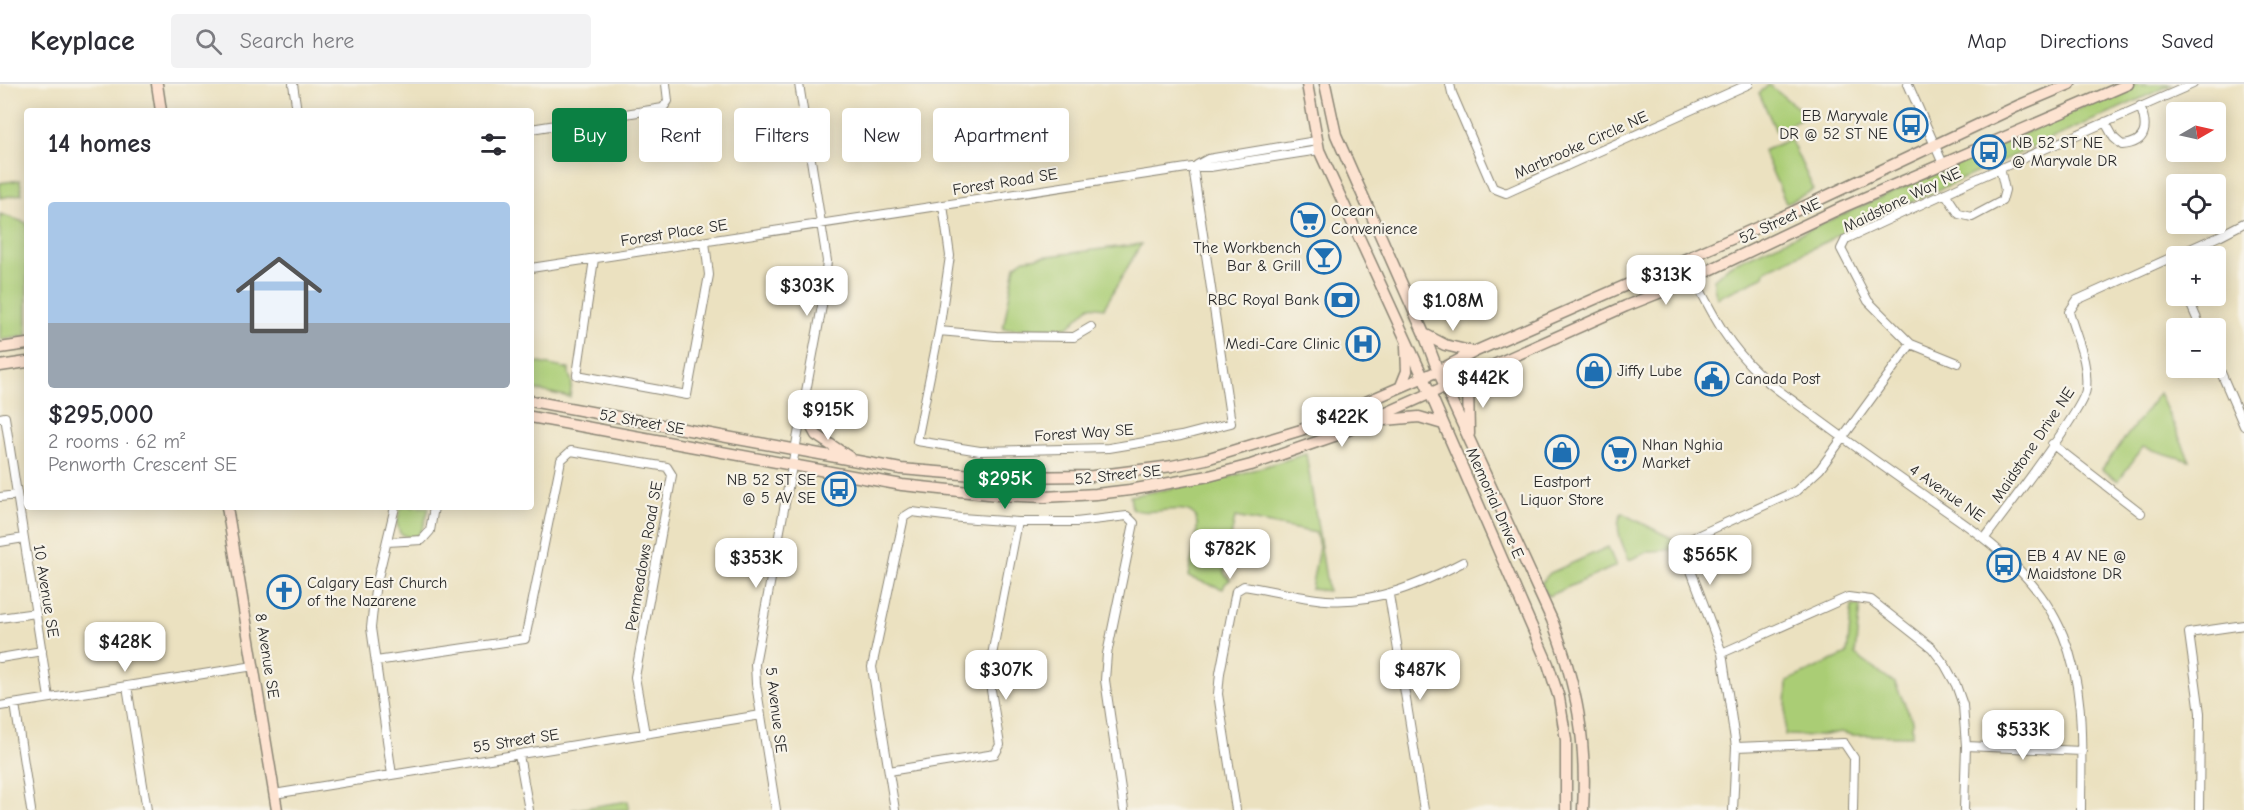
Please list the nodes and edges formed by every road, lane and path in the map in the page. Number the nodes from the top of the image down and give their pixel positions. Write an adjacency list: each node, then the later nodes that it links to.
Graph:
1 (157, 84): 14 (main road)
2 (293, 84): 15 (street)
3 (666, 84): 17 (street)
4 (799, 84): 25 (street, 5 Avenue SE)
5 (1307, 84): 18 (main road, Memorial Drive E)
6 (1325, 84): 36 (main road, Memorial Drive E)
7 (1450, 84): 8 (street, Marbrooke Circle NE)
8 (1749, 84)
9 (1908, 84): 19 (street)
10 (2070, 84): 19 (main road, 52 Street NE)
11 (2128, 84): 20 (main road, 52 Street NE)
12 (2193, 84): 13 (street, Maidstone Way NE)
13 (2140, 106): 16 (street, Maidstone Way NE); 16 (street)
14 (161, 108)
15 (297, 108)
16 (2105, 122): 22 (street, Maidstone Way NE)
17 (534, 129)
18 (1318, 145): 21 (street, Forest Road SE); 37 (main road, Memorial Drive E)
19 (1934, 145): 20 (street); 30 (main road, 52 Street NE)
20 (1943, 164): 33 (main road, 52 Street NE)
21 (1193, 167): 24 (street, Forest Road SE); 35 (street, Forest Way SE)
22 (2000, 168): 23 (street, Maidstone Way NE); 23 (street)
23 (1946, 193): 39 (street, Maidstone Way NE)
24 (943, 206): 25 (street, Forest Road SE); 35 (street, Forest Way SE)
25 (821, 223): 27 (street, Forest Place SE); 53 (street, 5 Avenue SE)
26 (2244, 223): 28 (street, Maidstone Drive NE)
27 (705, 242): 29 (street, Forest Place SE); 29 (street)
28 (2195, 246)
29 (594, 259): 32 (street, Forest Place SE)
30 (1686, 259): 33 (main road, 4 Avenue NE); 41 (main road, 52 Street NE)
31 (2166, 260): 61 (street, Maidstone Drive NE)
32 (534, 268)
33 (1694, 278): 46 (main road, 52 Street NE); 59 (street, 4 Avenue NE)
34 (1092, 327): 35 (street)
35 (939, 331)
36 (1424, 334): 41 (main road); 45 (main road, Memorial Drive E)
37 (1405, 339): 47 (main road, Memorial Drive E); 49 (main road)
38 (24, 344): 40 (main road)
39 (1911, 344): 43 (street); 59 (street)
40 (0, 348)
41 (1474, 352): 45 (main road, 52 Street NE)
42 (24, 362): 44 (main road)
43 (1958, 363)
44 (0, 366)
45 (1438, 370): 47 (main road, 52 Street SE); 50 (main road, Memorial Drive E)
46 (1472, 375): 50 (main road, 52 Street NE); 60 (main road)
47 (1423, 377): 49 (main road, 52 Street SE); 51 (main road, Memorial Drive E)
48 (2223, 378): 58 (street)
49 (1401, 386): 63 (main road, 52 Street SE)
50 (1445, 386): 51 (main road, 52 Street SE); 60 (main road, Memorial Drive E)
51 (1430, 392): 56 (main road, 52 Street SE); 57 (main road, Memorial Drive E)
52 (534, 402): 62 (main road, 52 Street SE)
53 (803, 411): 62 (street, 5 Avenue SE); 63 (main road)
54 (3, 417): 65 (street, 10 Avenue SE)
55 (534, 418): 64 (main road, 52 Street SE)
56 (1368, 422): 57 (main road); 64 (main road, 52 Street SE)
57 (1443, 424): 108 (main road, Memorial Drive E)
58 (2244, 426)
59 (1842, 437): 73 (street, 4 Avenue NE); 82 (street)
60 (1469, 438): 109 (main road, Memorial Drive E)
61 (2052, 444): 70 (street); 73 (street, Maidstone Drive NE)
62 (795, 450): 63 (main road, 52 Street SE); 64 (street, 5 Avenue SE)
63 (855, 460)
64 (793, 464): 90 (street, 5 Avenue SE)
65 (17, 495): 66 (street); 72 (street, 10 Avenue SE)
66 (0, 497)
67 (228, 510): 85 (main road, 8 Avenue SE)
68 (394, 510): 75 (street)
69 (434, 510): 75 (street)
70 (2142, 513)
71 (1018, 522): 96 (street); 96 (street); 105 (street)
72 (24, 538): 74 (street); 78 (street, 10 Avenue SE)
73 (1985, 538): 94 (street, 4 Avenue NE)
74 (0, 542)
75 (387, 542): 84 (street)
76 (1463, 562): 77 (street)
77 (1389, 595): 106 (street); 107 (street)
78 (36, 613): 79 (street); 81 (street, 10 Avenue SE)
79 (0, 618)
80 (2244, 625): 114 (street)
81 (42, 651): 83 (street); 87 (street, 10 Avenue SE)
82 (1722, 653): 92 (street); 93 (street)
83 (0, 658)
84 (376, 661): 91 (street, Penmeadows Road SE); 97 (street)
85 (254, 666): 86 (street); 98 (main road, 8 Avenue SE)
86 (127, 686): 87 (street); 100 (street)
87 (49, 698): 88 (street)
88 (15, 704): 89 (street); 99 (street)
89 (0, 706)
90 (761, 715): 91 (street, 55 Street SE); 103 (street, 5 Avenue SE)
91 (645, 734): 95 (street, 55 Street SE)
92 (1966, 746): 94 (street); 112 (street)
93 (1736, 747): 110 (street); 111 (street)
94 (2082, 751): 113 (street, 4 Avenue NE)
95 (519, 755): 97 (street, 55 Street SE); 102 (street)
96 (889, 771): 104 (street)
97 (392, 775): 98 (street, 55 Street SE)
98 (274, 794): 101 (main road, 8 Avenue SE)
99 (31, 810)
100 (147, 810)
101 (277, 810)
102 (529, 810)
103 (776, 810)
104 (895, 810)
105 (1124, 810)
106 (1236, 810)
107 (1424, 810)
108 (1566, 810)
109 (1582, 810)
110 (1733, 810)
111 (1852, 810)
112 (1964, 810)
113 (2081, 810)
114 (2199, 810)

